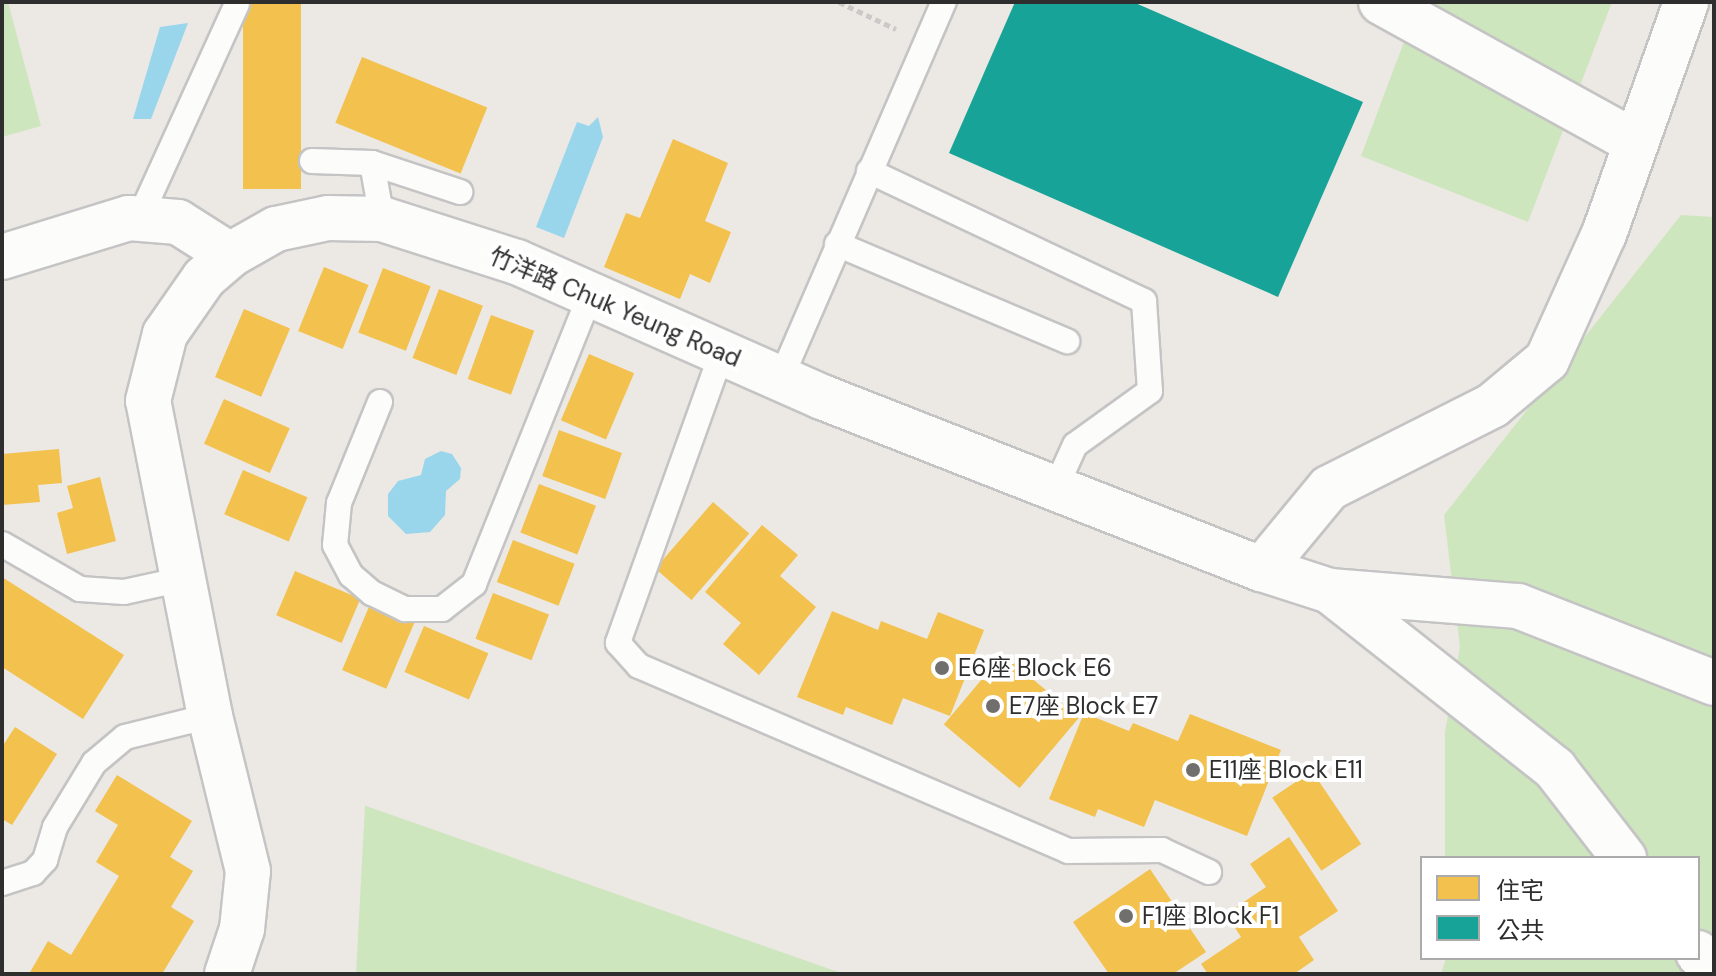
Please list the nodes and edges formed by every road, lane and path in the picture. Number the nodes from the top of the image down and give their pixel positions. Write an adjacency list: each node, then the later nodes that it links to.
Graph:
1 (839, 2): 6 (path)
2 (944, 2): 6 (lane)
3 (1381, 2): 7 (street)
4 (1686, 2): 7 (street)
5 (237, 4): 12 (lane)
6 (926, 43): 10 (lane)
7 (1636, 143): 24 (street)
8 (312, 161): 9 (lane)
9 (372, 163): 11 (lane); 13 (lane)
10 (869, 171): 14 (lane); 22 (lane)
11 (460, 192)
12 (139, 219): 15 (street); 16 (street)
13 (382, 219): 15 (street, 竹洋路 Chuk Yeung Road); 17 (street, 竹洋路 Chuk Yeung Road)
14 (837, 244): 18 (lane); 20 (lane)
15 (230, 255): 25 (street, 竹洋路 Chuk Yeung Road)
16 (2, 257)
17 (590, 295): 19 (street, 竹洋路 Chuk Yeung Road); 21 (lane)
18 (1067, 341)
19 (722, 352): 20 (street, 竹洋路 Chuk Yeung Road); 30 (lane)
20 (781, 378): 22 (street, 竹洋路 Chuk Yeung Road)
21 (380, 402)
22 (1055, 489): 24 (street, 竹洋路 Chuk Yeung Road)
23 (2, 544): 25 (lane)
24 (1262, 569): 26 (street, 竹洋路 Chuk Yeung Road)
25 (183, 579): 28 (street, 竹洋路 Chuk Yeung Road)
26 (1330, 591): 27 (street, 竹洋路 Chuk Yeung Road); 29 (street)
27 (1714, 683)
28 (210, 716): 31 (lane); 34 (street, 竹洋路 Chuk Yeung Road)
29 (1622, 856)
30 (1209, 872)
31 (2, 883)
32 (1700, 956): 33 (street)
33 (1714, 973)
34 (227, 974)

